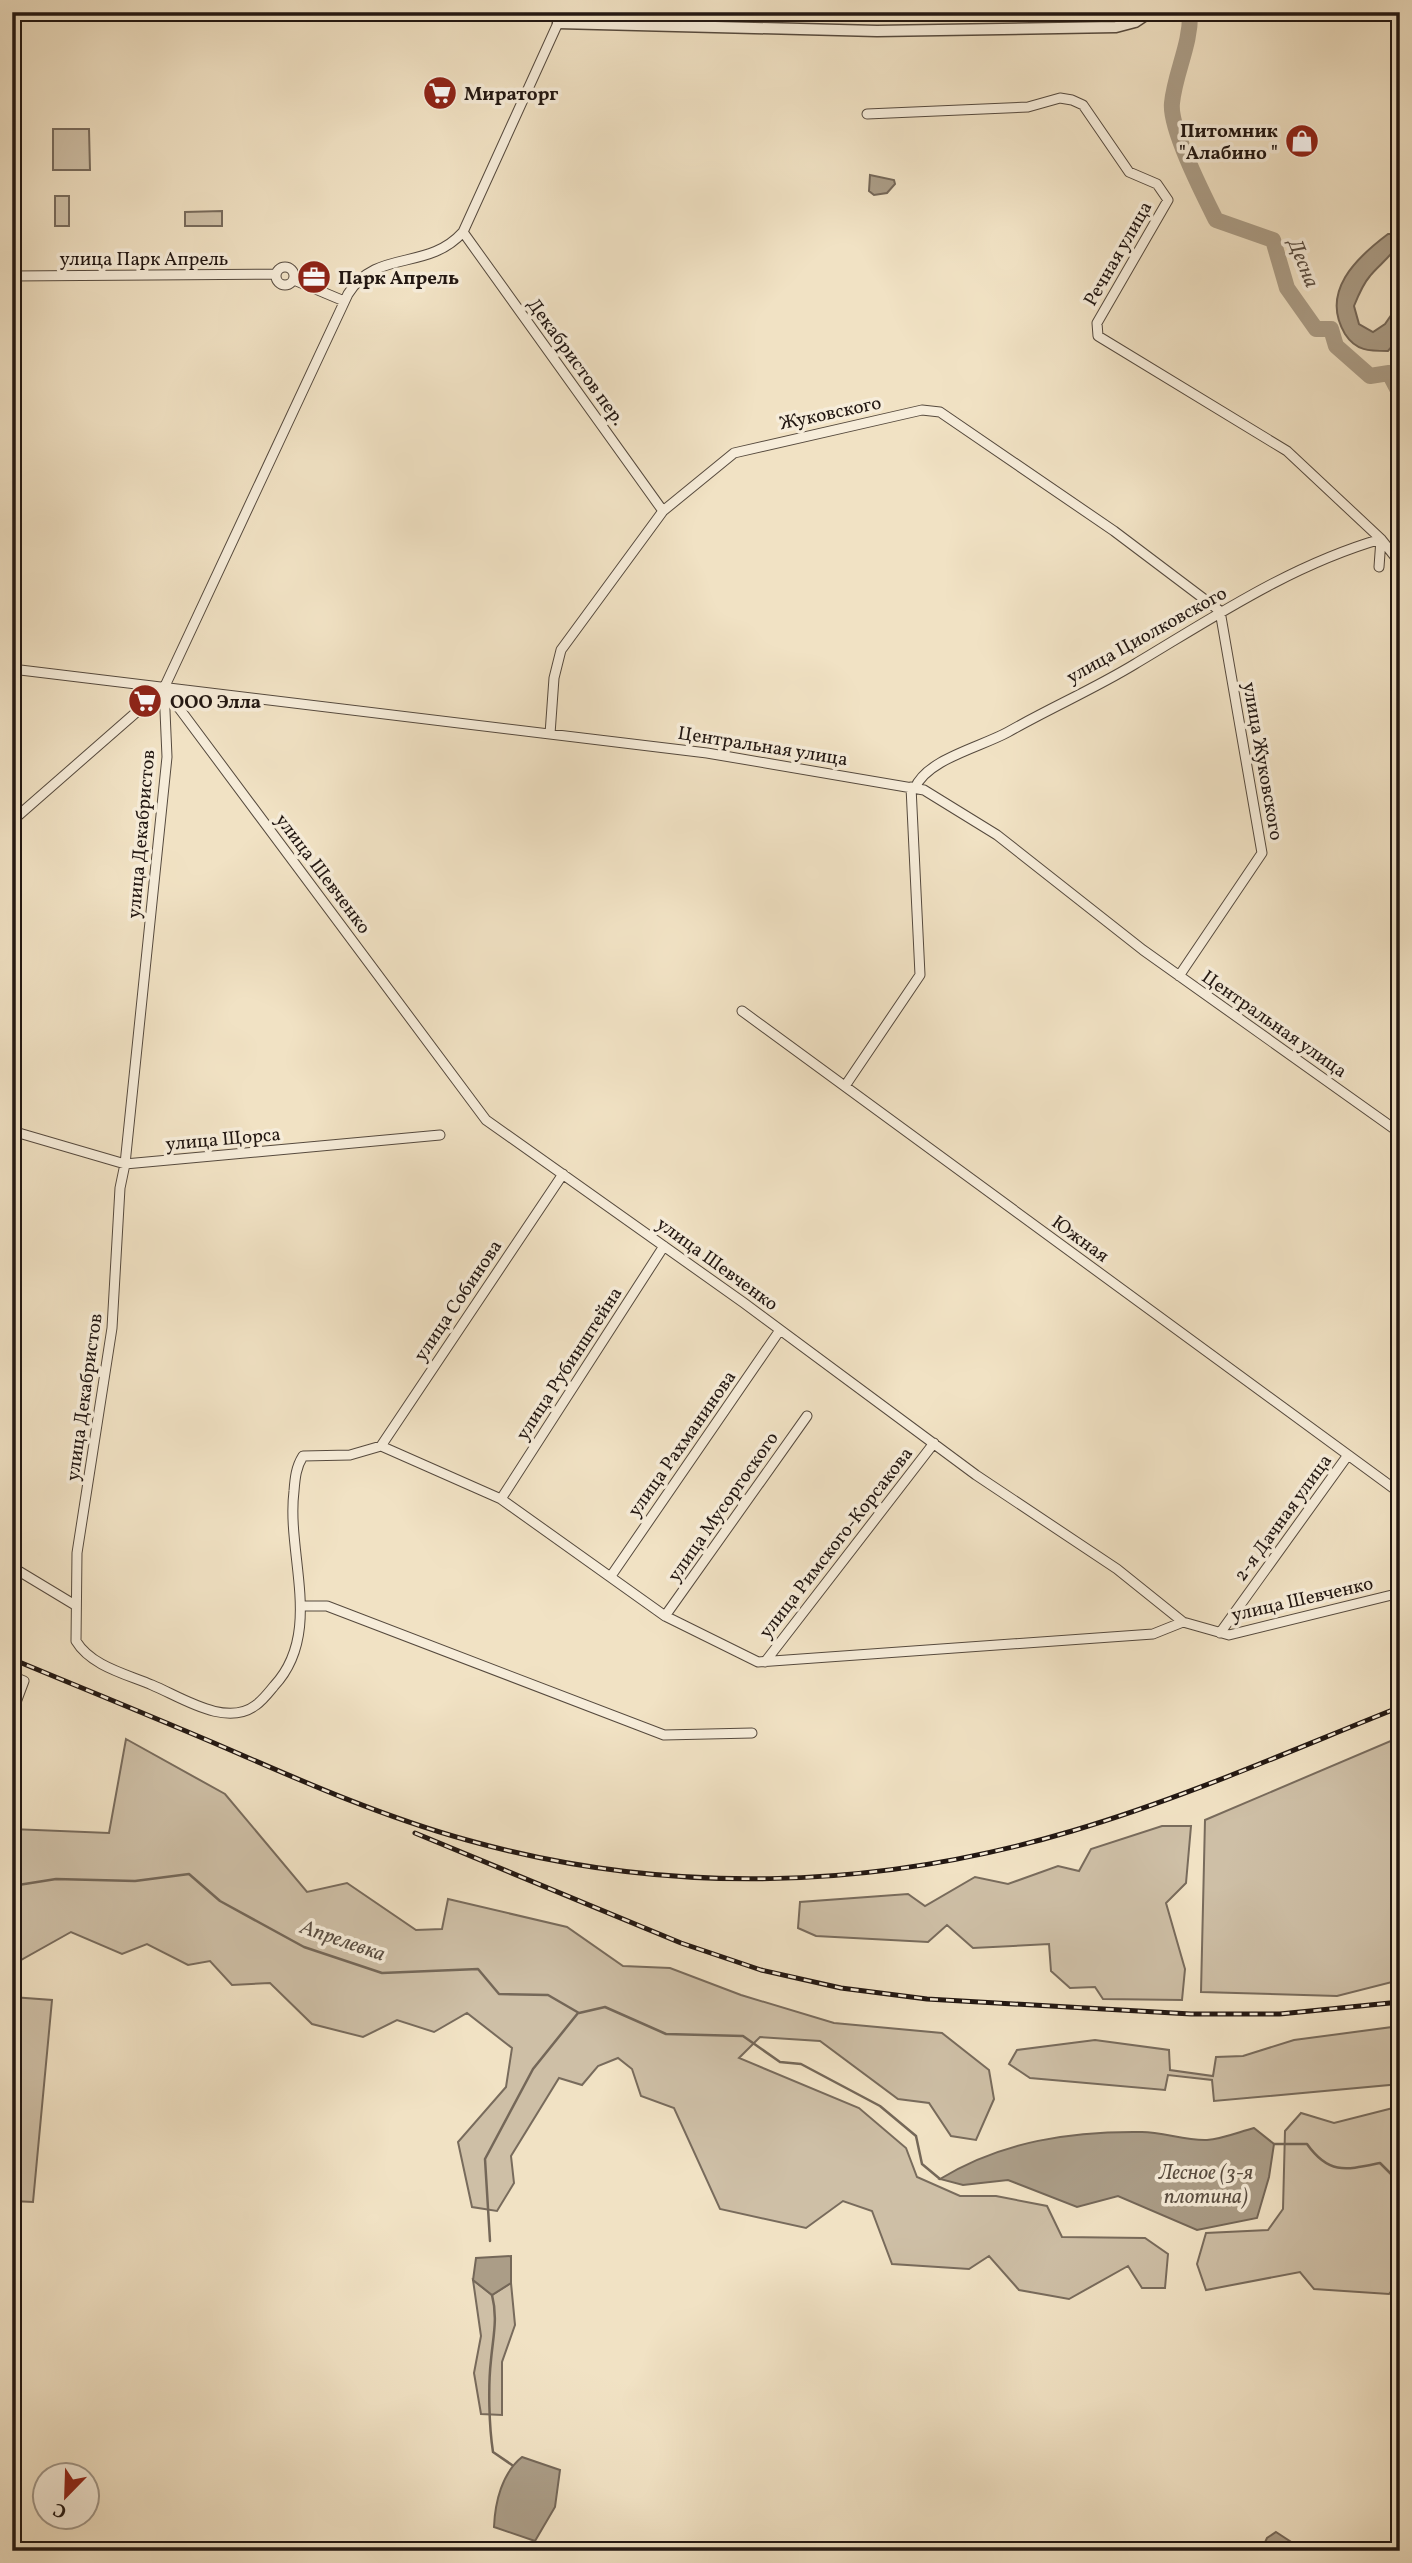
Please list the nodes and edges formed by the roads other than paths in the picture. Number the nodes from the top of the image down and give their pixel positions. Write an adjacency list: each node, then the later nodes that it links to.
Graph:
1 (550, 12): 4 (street)
2 (566, 12): 4 (street); 5 (street)
3 (1150, 12): 5 (street)
4 (558, 23): 5 (street); 7 (street, улица Декабристов)
5 (577, 23)
6 (867, 114): 11 (street, Речная улица)
7 (463, 232): 9 (street, улица Декабристов); 10 (street, Декабристов пер.)
8 (12, 276): 9 (street, улица Парк Апрель)
9 (344, 301): 16 (street, улица Декабристов)
10 (663, 510): 14 (street, Жуковского); 18 (street, Жуковского)
11 (1381, 540): 12 (street, Речная улица); 13 (street); 14 (street, улица Циолковского)
12 (1400, 563)
13 (1379, 567)
14 (1220, 611): 20 (street, улица Циолковского); 22 (street, улица Жуковского)
15 (12, 669): 16 (street, Центральная улица)
16 (164, 688): 18 (street, Центральная улица); 21 (street); 28 (street, улица Декабристов); 29 (street, улица Шевченко)
17 (1396, 720): 19 (street)
18 (550, 734): 20 (street, Центральная улица)
19 (1400, 748)
20 (913, 788): 22 (street, Центральная улица); 24 (street)
21 (12, 821)
22 (1180, 976): 26 (street, Центральная улица)
23 (742, 1011): 24 (street, Южная)
24 (845, 1086): 35 (street, Южная)
25 (12, 1131): 28 (street, улица Щорса)
26 (1400, 1133)
27 (440, 1135): 28 (street, улица Щорса)
28 (125, 1164): 41 (street, улица Декабристов)
29 (563, 1174): 30 (street, улица Шевченко); 34 (street, улица Собинова)
30 (664, 1246): 31 (street, улица Шевченко); 37 (street, улица Рубинштейна)
31 (780, 1330): 33 (street, улица Шевченко); 39 (street, улица Рахманинова)
32 (807, 1416): 43 (street, улица Мусоргоского)
33 (934, 1443): 44 (street, улица Шевченко); 46 (street, улица Римского-Корсакова)
34 (381, 1446): 37 (street); 42 (street)
35 (1348, 1455): 36 (street, Южная); 45 (street, 2-я Дачная улица)
36 (1400, 1493)
37 (501, 1499): 39 (street)
38 (12, 1567): 41 (street)
39 (611, 1576): 43 (street)
40 (1400, 1593): 45 (street, улица Шевченко)
41 (75, 1605): 42 (street, улица Декабристов)
42 (301, 1606): 49 (street)
43 (665, 1616): 46 (street)
44 (1183, 1622): 45 (street, улица Шевченко); 46 (street)
45 (1220, 1633)
46 (765, 1662)
47 (12, 1676): 48 (street)
48 (12, 1713)
49 (751, 1733)

